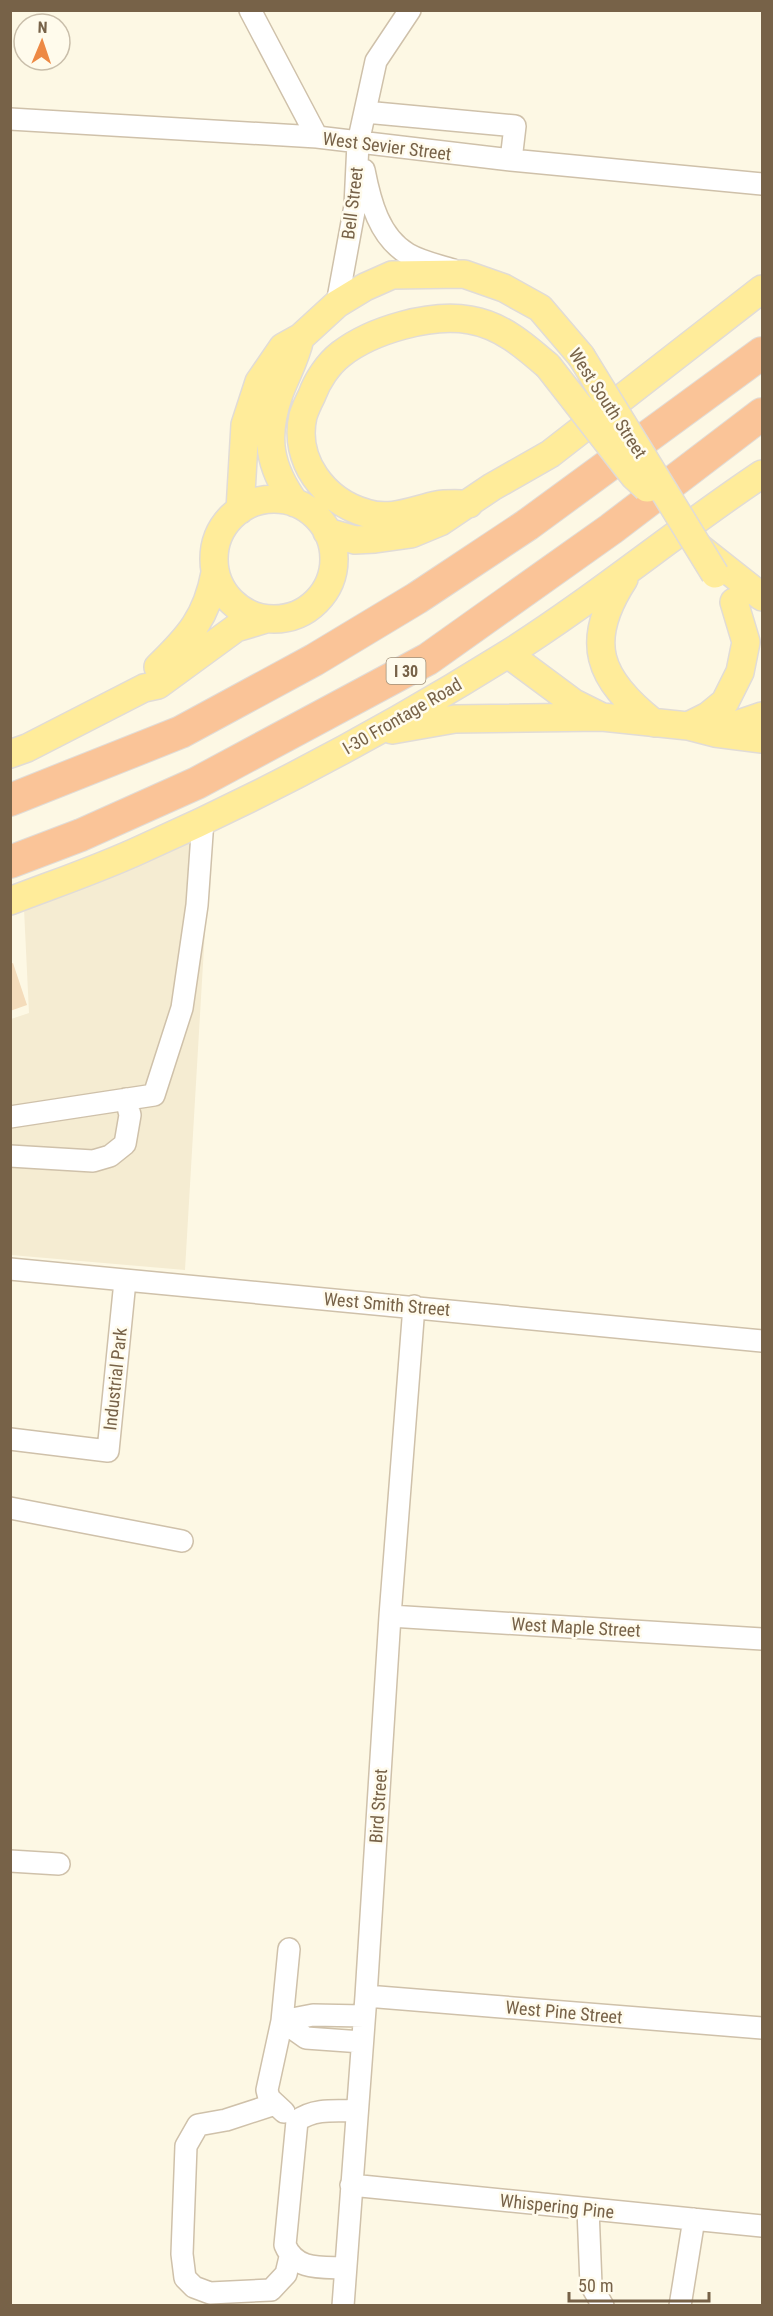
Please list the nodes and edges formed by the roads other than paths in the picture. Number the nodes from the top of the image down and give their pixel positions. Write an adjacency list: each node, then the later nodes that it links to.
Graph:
1 (249, 10): 5 (street)
2 (410, 10): 3 (street)
3 (365, 112): 6 (street); 7 (street)
4 (10, 119): 5 (street, West Sevier Street)
5 (317, 137): 6 (street, West Sevier Street)
6 (358, 143): 7 (street, West Sevier Street); 9 (street, Bell Street); 11 (street, Bell Street)
7 (511, 160): 8 (street, West Sevier Street)
8 (762, 184)
9 (464, 274): 11 (main road, West South Street); 16 (main road, West South Street, bridge)
10 (762, 289): 18 (main road)
11 (337, 304): 12 (main road, West South Street)
12 (301, 337): 17 (main road, West South Street); 19 (main road, West South Street)
13 (762, 353): 38 (highway)
14 (762, 414): 40 (highway, I 30)
15 (762, 474): 22 (main road, I-30 Frontage Road)
16 (669, 501): 18 (main road, bridge); 21 (main road, West South Street, bridge)
17 (295, 503): 19 (main road); 20 (main road)
18 (469, 504): 20 (main road)
19 (240, 510): 23 (main road)
20 (327, 532): 26 (main road)
21 (697, 546): 24 (main road); 25 (main road, West South Street, bridge)
22 (629, 571): 28 (main road, I-30 Frontage Road); 32 (main road)
23 (215, 573): 26 (main road); 29 (main road)
24 (762, 597)
25 (734, 602): 27 (main road, West South Street); 33 (main road)
26 (266, 619): 29 (main road)
27 (762, 630)
28 (508, 654): 31 (main road); 34 (main road, I-30 Frontage Road)
29 (144, 688): 37 (main road)
30 (762, 716): 35 (main road)
31 (602, 717): 32 (main road); 34 (main road)
32 (654, 723): 33 (main road)
33 (688, 726): 35 (main road)
34 (379, 732): 39 (main road, I-30 Frontage Road)
35 (715, 733): 36 (main road)
36 (762, 739)
37 (10, 754)
38 (10, 800)
39 (203, 820): 41 (main road, I-30 Frontage Road); 42 (street)
40 (10, 861)
41 (10, 901)
42 (126, 1099): 43 (street); 44 (street)
43 (10, 1117)
44 (10, 1156)
45 (10, 1269): 46 (street, West Smith Street)
46 (125, 1281): 47 (street, West Smith Street); 49 (street, Industrial Park)
47 (414, 1306): 48 (street, West Smith Street); 52 (street, Bird Street)
48 (762, 1341)
49 (10, 1439)
50 (10, 1508): 51 (street)
51 (182, 1541)
52 (390, 1616): 53 (street, West Maple Street); 57 (street, Bird Street)
53 (762, 1639)
54 (10, 1861): 55 (street)
55 (59, 1864)
56 (289, 1949): 58 (street)
57 (365, 2006): 58 (street, West Pine Street); 59 (street, West Pine Street); 60 (street, Bird Street)
58 (282, 2021): 60 (street); 61 (street)
59 (762, 2028)
60 (362, 2042): 62 (street, Bird Street)
61 (275, 2104): 63 (street); 68 (street)
62 (357, 2111): 63 (street); 64 (street, Bird Street)
63 (297, 2121): 68 (street)
64 (351, 2185): 65 (street, Whispering Pine); 69 (street, Bird Street)
65 (588, 2209): 66 (street, Whispering Pine); 71 (street)
66 (694, 2219): 67 (street, Whispering Pine); 72 (street)
67 (762, 2226)
68 (290, 2257): 69 (street)
69 (345, 2268): 70 (street, Bird Street)
70 (343, 2306)
71 (603, 2306)
72 (680, 2306)

